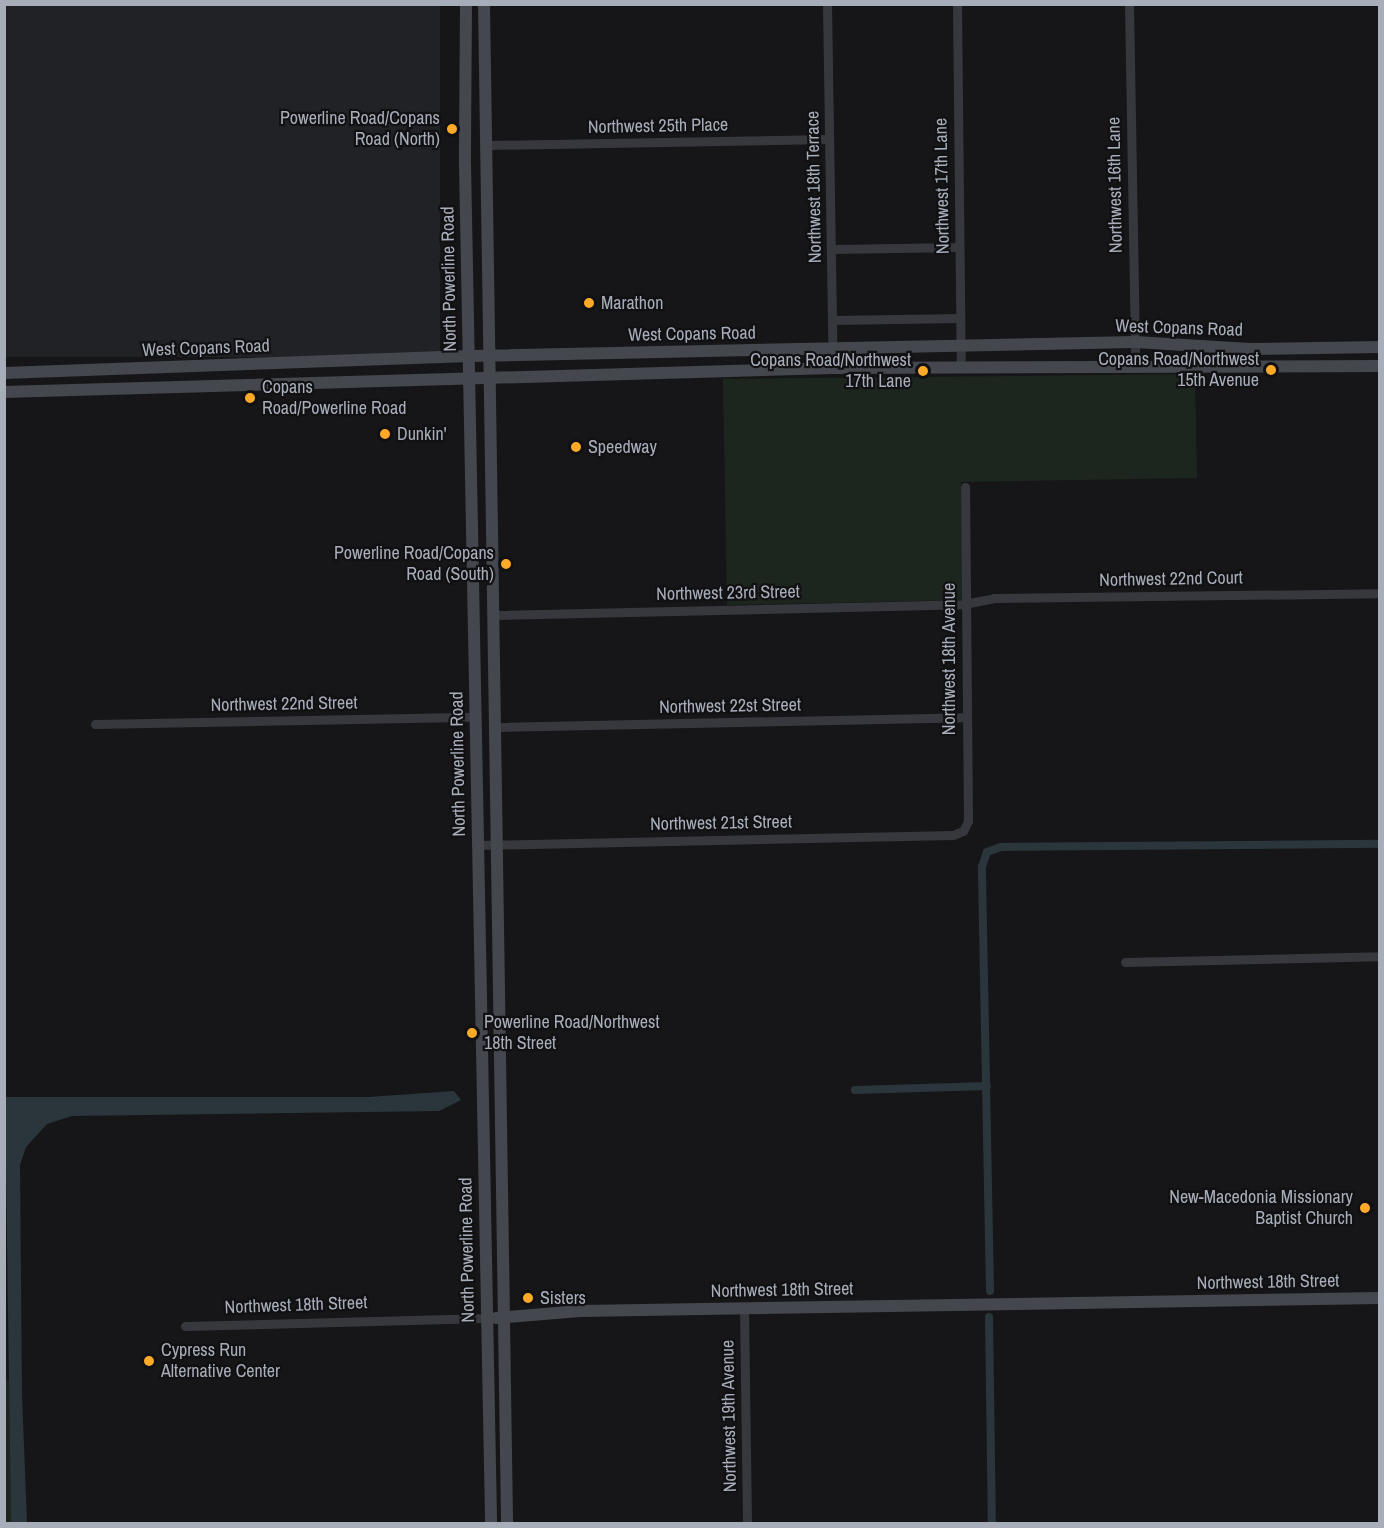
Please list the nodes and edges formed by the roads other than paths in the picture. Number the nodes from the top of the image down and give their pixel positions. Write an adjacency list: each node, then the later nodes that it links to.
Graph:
1 (484, 4): 6 (main road, North Powerline Road)
2 (828, 4): 7 (street, Northwest 18th Terrace)
3 (957, 4): 9 (street, Northwest 17th Lane)
4 (1129, 4): 13 (street, Northwest 16th Lane)
5 (466, 6): 6 (main road); 17 (main road, North Powerline Road)
6 (485, 50): 8 (main road, North Powerline Road)
7 (829, 139): 8 (street, Northwest 25th Place); 10 (street, Northwest 18th Terrace)
8 (487, 146): 18 (main road, North Powerline Road)
9 (959, 247): 10 (street); 11 (street, Northwest 17th Lane)
10 (833, 249): 12 (street, Northwest 18th Terrace)
11 (960, 318): 12 (street); 14 (street, Northwest 17th Lane)
12 (833, 320): 16 (street, Northwest 18th Terrace)
13 (1135, 342): 14 (main road, West Copans Road); 15 (main road, West Copans Road); 19 (street, Northwest 16th Lane)
14 (960, 346): 16 (main road, West Copans Road); 20 (street, Northwest 17th Lane)
15 (1380, 347)
16 (833, 348): 18 (main road, West Copans Road); 22 (street, Northwest 18th Terrace)
17 (470, 356): 18 (main road, West Copans Road); 23 (main road, West Copans Road); 24 (main road, North Powerline Road)
18 (491, 356): 25 (main road, North Powerline Road)
19 (1135, 365): 20 (main road, West Copans Road); 21 (main road, West Copans Road)
20 (961, 366): 22 (main road, West Copans Road)
21 (1380, 366)
22 (833, 368): 25 (main road, West Copans Road)
23 (4, 373)
24 (468, 378): 25 (main road, West Copans Road); 26 (main road, West Copans Road); 30 (main road, North Powerline Road)
25 (490, 378): 31 (main road, North Powerline Road)
26 (4, 392)
27 (965, 487): 29 (street, Northwest 18th Avenue)
28 (1380, 593): 29 (street, Northwest 22nd Court)
29 (964, 604): 31 (street, Northwest 23rd Street); 34 (street, Northwest 18th Avenue)
30 (473, 615): 32 (main road); 33 (main road, North Powerline Road)
31 (494, 615): 32 (main road, North Powerline Road)
32 (494, 637): 36 (main road, North Powerline Road)
33 (474, 717): 35 (street, Northwest 22nd Street); 39 (main road, North Powerline Road)
34 (965, 717): 36 (street, Northwest 22st Street); 37 (street, Northwest 18th Avenue)
35 (95, 724)
36 (495, 727): 38 (main road, North Powerline Road)
37 (963, 831): 38 (street, Northwest 21st Street)
38 (497, 844): 39 (street, Northwest 21st Street); 43 (main road, North Powerline Road)
39 (478, 845): 42 (main road, North Powerline Road)
40 (1380, 956): 41 (street)
41 (1125, 962)
42 (482, 1066): 43 (main road); 46 (main road, North Powerline Road)
43 (501, 1132): 47 (main road, North Powerline Road)
44 (1380, 1298): 45 (main road, Northwest 18th Street)
45 (744, 1308): 47 (main road, Northwest 18th Street); 51 (street, Northwest 19th Avenue)
46 (486, 1318): 47 (main road, Northwest 18th Street); 48 (street, Northwest 18th Street); 49 (main road, North Powerline Road)
47 (503, 1318): 50 (main road, North Powerline Road)
48 (185, 1326)
49 (491, 1524)
50 (507, 1524)
51 (747, 1524)

